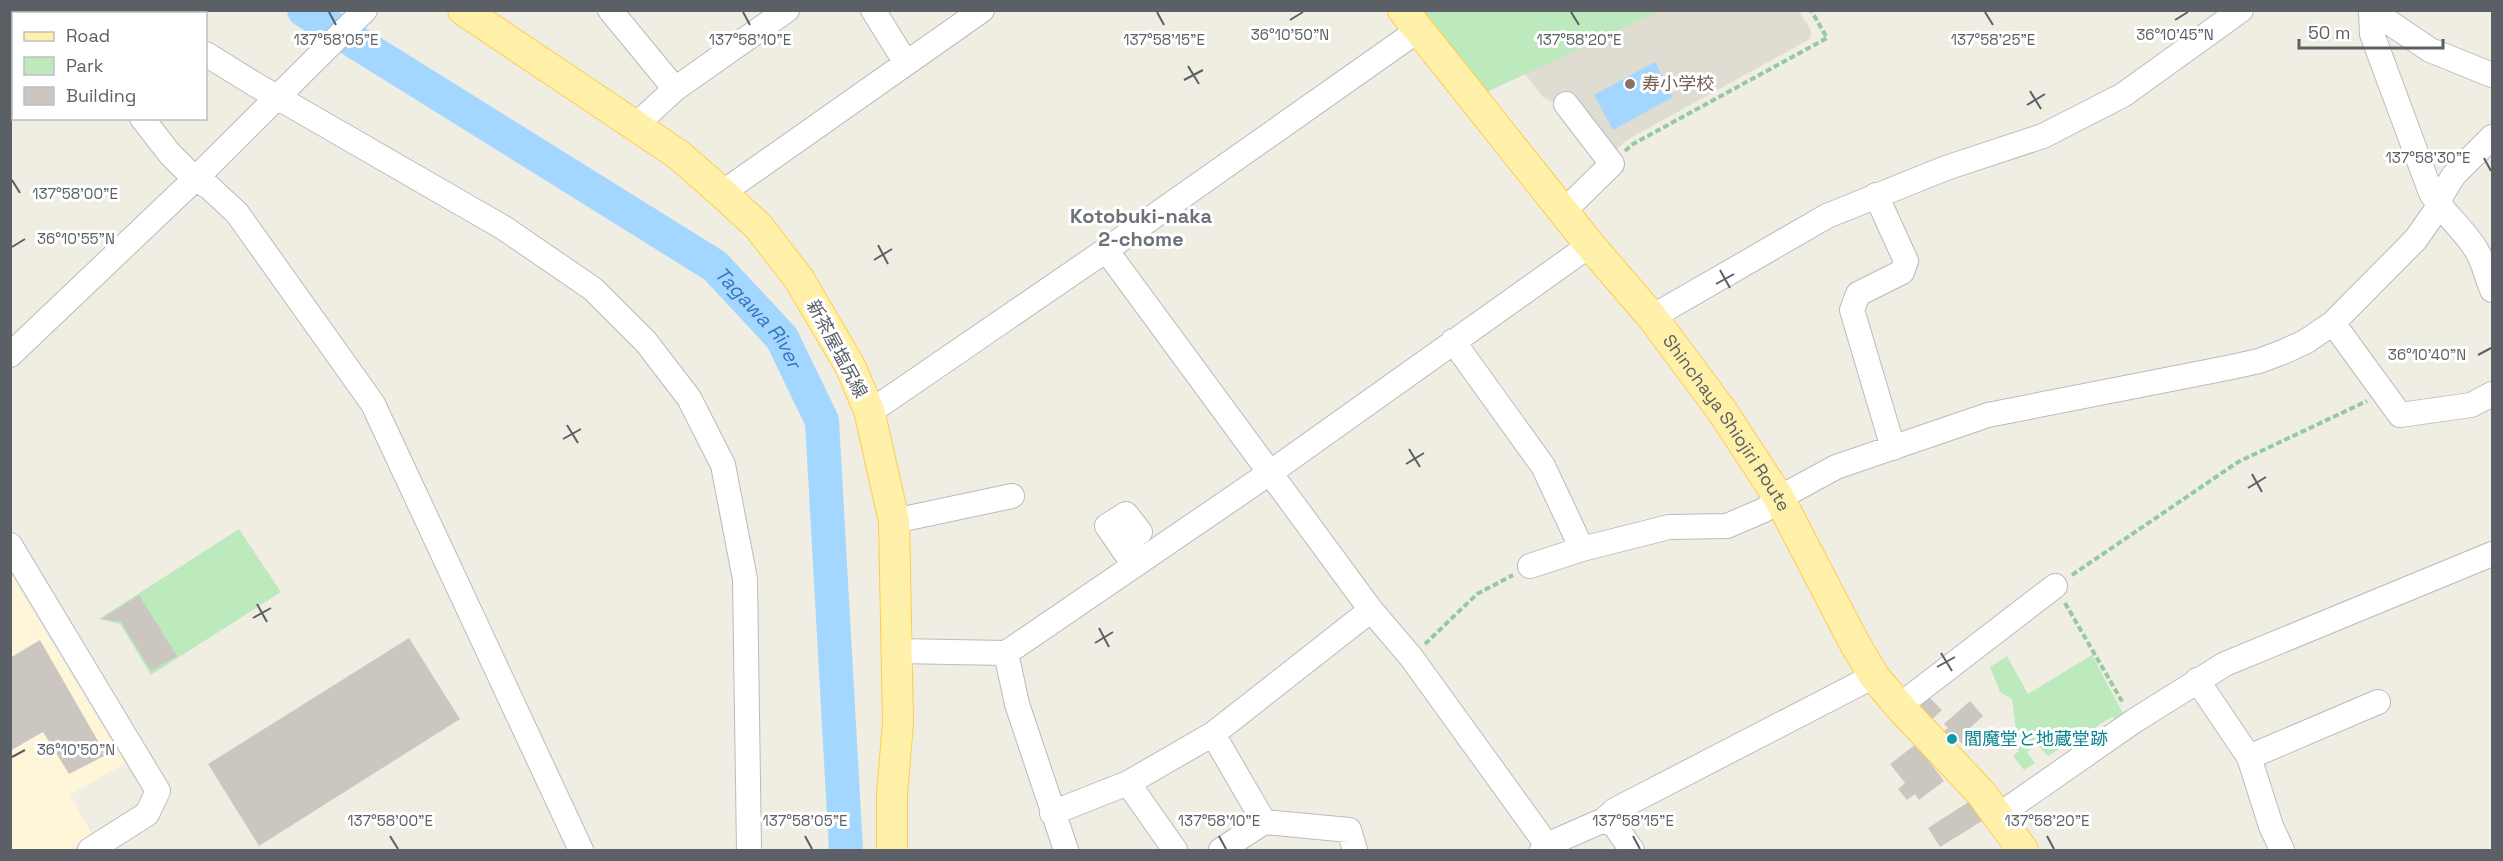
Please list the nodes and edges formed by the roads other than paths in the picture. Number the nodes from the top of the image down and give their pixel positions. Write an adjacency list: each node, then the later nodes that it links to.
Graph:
1 (365, 10): 14 (street)
2 (463, 10): 17 (main road, 新茶屋塩尻線)
3 (610, 10): 13 (street)
4 (787, 10): 13 (street)
5 (873, 10): 11 (street)
6 (982, 10): 11 (street)
7 (2241, 10): 21 (street)
8 (2371, 11): 12 (street); 22 (street)
9 (1410, 21): 23 (main road, Shinchaya Shiojiri Route); 25 (street)
10 (207, 54): 14 (street)
11 (906, 63): 20 (street)
12 (2493, 75)
13 (675, 89): 17 (street)
14 (285, 90): 19 (street); 60 (street)
15 (1566, 104): 23 (street)
16 (144, 120): 19 (street)
17 (636, 125): 20 (main road, 新茶屋塩尻線)
18 (2493, 137): 22 (street)
19 (195, 179): 30 (street); 59 (street)
20 (722, 193): 37 (main road, 新茶屋塩尻線)
21 (1876, 195): 27 (street); 33 (street)
22 (2439, 206): 26 (street); 28 (street)
23 (1564, 211): 24 (main road, Shinchaya Shiojiri Route)
24 (1590, 245): 27 (main road, Shinchaya Shiojiri Route); 29 (street)
25 (1106, 250): 32 (street); 34 (street)
26 (2492, 290)
27 (1652, 317): 36 (main road, Shinchaya Shiojiri Route)
28 (2333, 323): 31 (street); 33 (street)
29 (1453, 340): 34 (street); 39 (street)
30 (10, 355)
31 (2493, 394)
32 (880, 405)
33 (1893, 448): 36 (street)
34 (1270, 472): 43 (street); 45 (street)
35 (1012, 496): 37 (street)
36 (1779, 498): 39 (street); 46 (main road, Shinchaya Shiojiri Route)
37 (894, 520): 44 (main road, 新茶屋塩尻線)
38 (10, 545): 58 (street)
39 (1582, 549): 41 (street)
40 (2493, 554): 47 (street)
41 (1530, 566)
42 (2055, 586): 49 (street)
43 (1371, 610): 50 (street); 57 (street)
44 (897, 651): 45 (street); 61 (main road, 新茶屋塩尻線)
45 (1006, 653): 53 (street)
46 (1874, 676): 49 (main road, Shinchaya Shiojiri Route); 55 (street)
47 (2197, 680): 51 (street); 54 (street)
48 (2378, 702): 51 (street)
49 (1899, 706): 54 (main road, Shinchaya Shiojiri Route)
50 (1214, 734): 52 (street); 56 (street)
51 (2248, 757): 68 (street)
52 (1128, 783): 53 (street); 63 (street)
53 (1053, 813): 62 (street)
54 (1999, 815): 67 (main road, Shinchaya Shiojiri Route)
55 (1604, 820): 57 (street); 66 (street)
56 (1264, 822): 64 (street); 65 (street)
57 (1545, 848)
58 (90, 850)
59 (581, 850)
60 (749, 850)
61 (892, 850)
62 (1066, 850)
63 (1175, 850)
64 (1221, 850)
65 (1355, 850)
66 (1632, 850)
67 (2023, 850)
68 (2282, 850)

